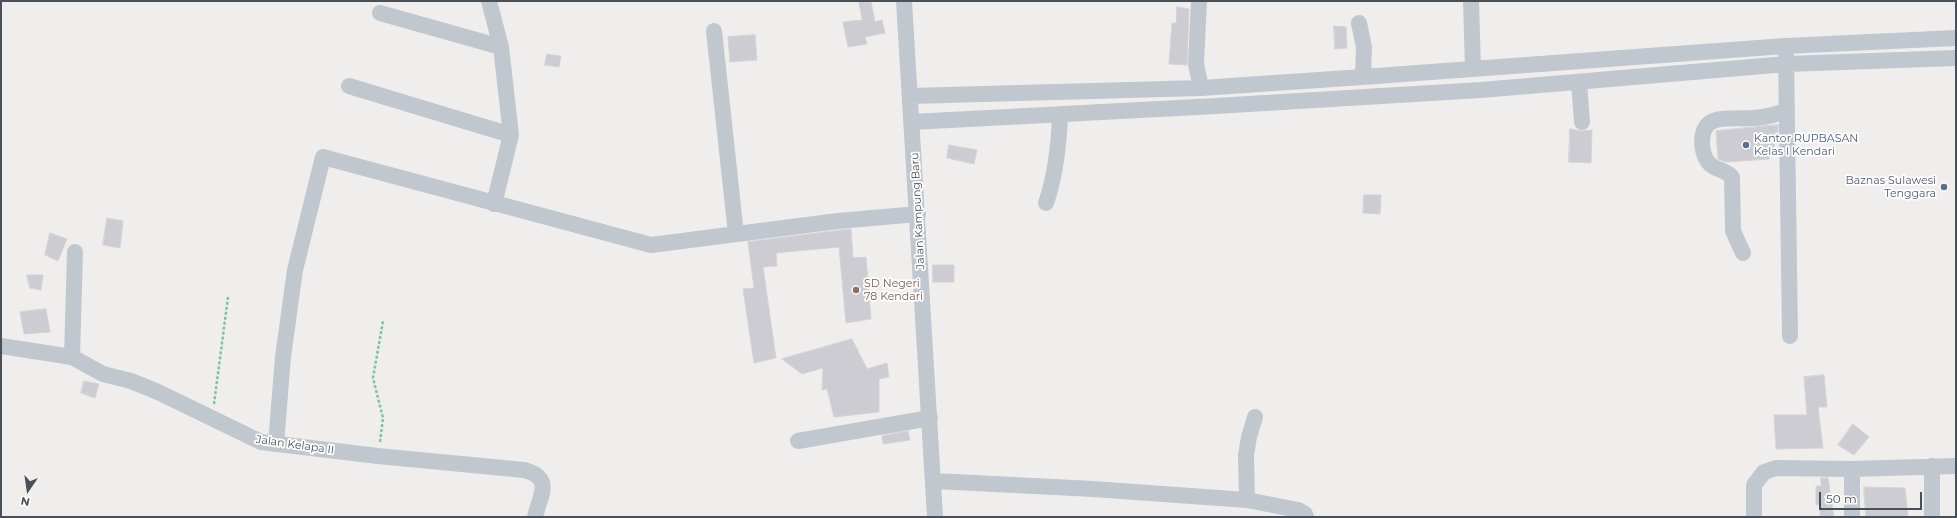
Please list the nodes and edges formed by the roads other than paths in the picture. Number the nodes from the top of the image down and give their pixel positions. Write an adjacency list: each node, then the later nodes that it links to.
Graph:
1 (490, 1): 10 (street)
2 (904, 1): 18 (street, Jalan Kampung Baru)
3 (1199, 1): 17 (street)
4 (1471, 1): 13 (street)
5 (380, 13): 10 (street)
6 (1359, 23): 14 (street)
7 (714, 31): 27 (street)
8 (1956, 38): 9 (street)
9 (1785, 46): 12 (street); 13 (street)
10 (501, 47): 23 (street)
11 (1956, 58): 12 (street)
12 (1787, 64): 15 (street); 19 (street)
13 (1473, 69): 14 (street)
14 (1363, 77): 17 (street)
15 (1578, 82): 20 (street); 22 (street)
16 (349, 86): 23 (street)
17 (1200, 88): 18 (street)
18 (911, 96): 21 (street, Jalan Kampung Baru)
19 (1787, 111): 29 (street); 30 (street)
20 (1060, 114): 21 (street); 24 (street)
21 (912, 122): 26 (street, Jalan Kampung Baru)
22 (1582, 122)
23 (511, 135): 25 (street)
24 (1046, 203)
25 (494, 204): 27 (street); 36 (street)
26 (918, 214): 27 (street); 34 (street, Jalan Kampung Baru)
27 (736, 234)
28 (75, 252): 32 (street)
29 (1743, 253)
30 (1790, 336)
31 (1, 346): 32 (street, Jalan Kelapa II)
32 (72, 357): 36 (street, Jalan Kelapa II)
33 (1256, 417): 41 (street)
34 (930, 418): 35 (street); 40 (street, Jalan Kampung Baru)
35 (798, 441)
36 (276, 444): 42 (street, Jalan Kelapa II)
37 (1932, 466): 38 (street); 39 (street); 47 (street)
38 (1956, 466)
39 (1852, 469): 45 (street); 46 (street)
40 (934, 481): 41 (street); 43 (street, Jalan Kampung Baru)
41 (1247, 500): 44 (street)
42 (535, 517)
43 (935, 517)
44 (1306, 517)
45 (1754, 517)
46 (1852, 517)
47 (1932, 517)

